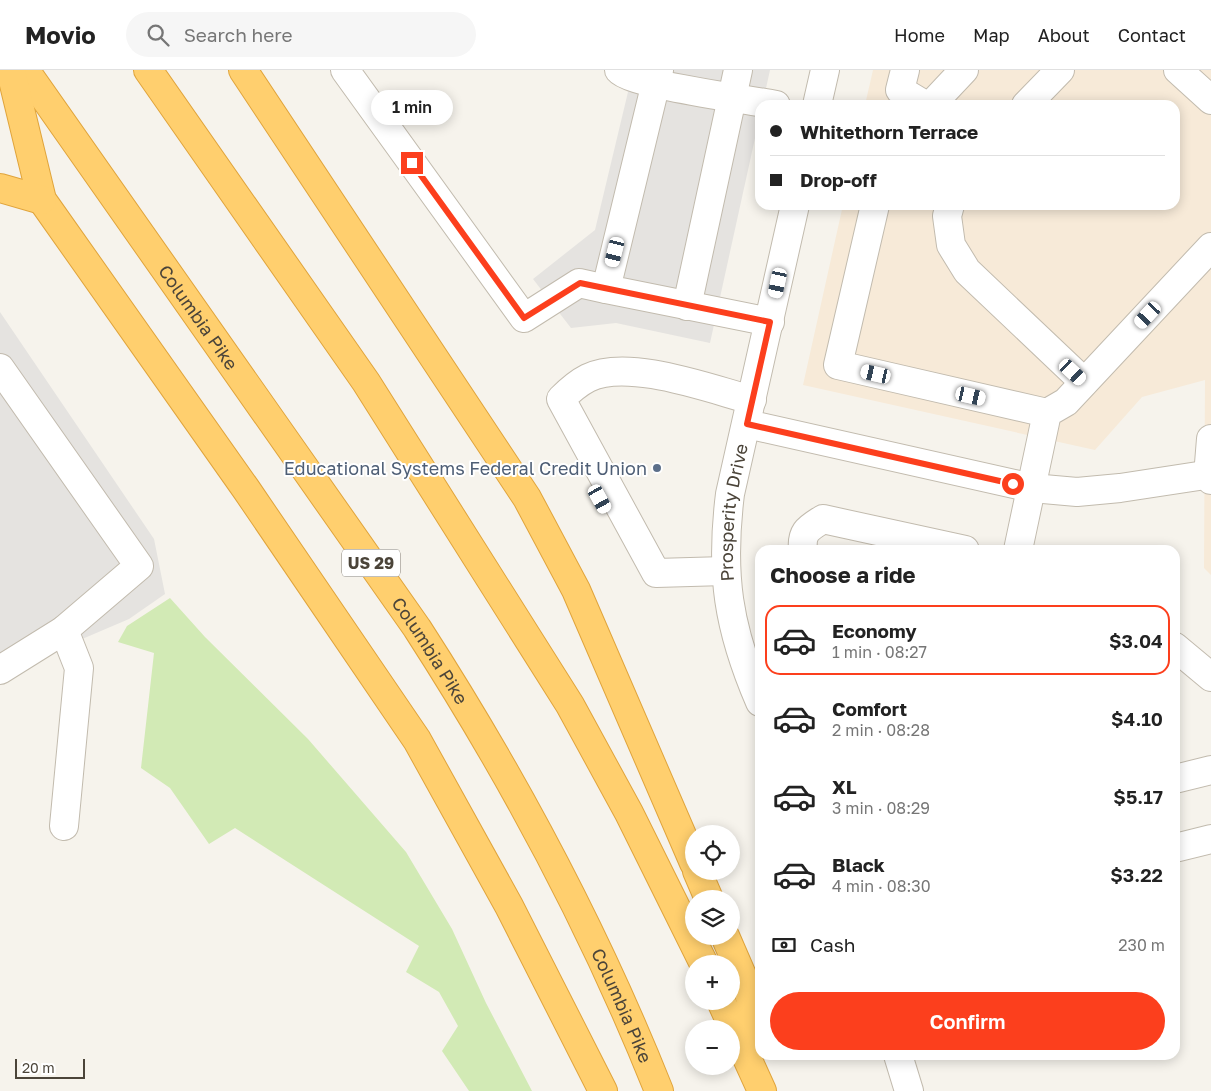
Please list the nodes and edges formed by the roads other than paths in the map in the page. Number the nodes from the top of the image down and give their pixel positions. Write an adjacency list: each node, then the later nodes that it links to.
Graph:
1 (148, 70): 53 (highway)
2 (242, 70): 50 (highway)
3 (345, 70): 26 (street)
4 (619, 70): 12 (street)
5 (738, 70): 13 (street)
6 (825, 70): 14 (street)
7 (905, 70): 15 (street)
8 (964, 70): 16 (street)
9 (1060, 70): 17 (street)
10 (1178, 70): 18 (street)
11 (19, 73): 21 (highway); 59 (highway, Columbia Pike / US 29)
12 (657, 77): 13 (street); 26 (street)
13 (733, 97): 19 (street); 27 (street)
14 (818, 100)
15 (917, 100)
16 (936, 100)
17 (1031, 100)
18 (1211, 100)
19 (755, 101)
20 (0, 188): 21 (highway)
21 (42, 200): 58 (highway)
22 (794, 210): 28 (street, Prosperity Drive)
23 (874, 210): 32 (street)
24 (949, 210): 30 (street)
25 (1211, 247): 30 (street)
26 (606, 289): 27 (street)
27 (687, 306): 28 (street)
28 (770, 322): 31 (street, Prosperity Drive)
29 (0, 368): 41 (street)
30 (1084, 382): 32 (street)
31 (749, 412): 35 (street); 40 (street, Prosperity Drive); 40 (street)
32 (1047, 414): 35 (street)
33 (1211, 439): 34 (street)
34 (1210, 477): 35 (street)
35 (1032, 488): 39 (street)
36 (875, 540): 37 (street); 38 (street)
37 (803, 545)
38 (920, 545)
39 (1019, 545)
40 (725, 571): 45 (street, Prosperity Drive)
41 (64, 630): 43 (street); 48 (street)
42 (1180, 651): 44 (street)
43 (0, 670)
44 (1211, 677)
45 (755, 688)
46 (1211, 770): 47 (street)
47 (1180, 778)
48 (64, 826)
49 (1211, 839): 51 (street)
50 (685, 842)
51 (1180, 847)
52 (729, 945): 55 (highway)
53 (700, 955)
54 (725, 1010): 60 (highway)
55 (755, 1020)
56 (764, 1060): 61 (highway)
57 (900, 1060): 62 (street)
58 (603, 1091)
59 (659, 1091)
60 (762, 1091)
61 (772, 1091)
62 (909, 1091)

